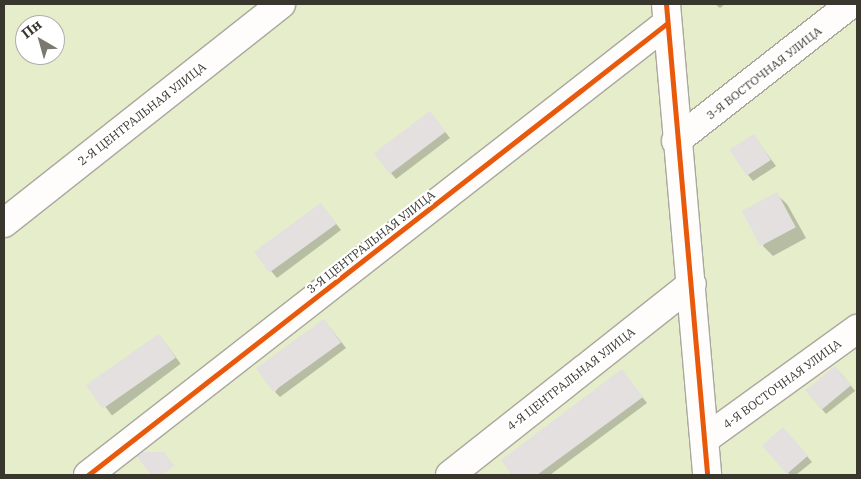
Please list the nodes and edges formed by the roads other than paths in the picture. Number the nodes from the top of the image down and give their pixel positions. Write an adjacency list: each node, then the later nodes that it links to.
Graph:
1 (281, 4): 5 (street, 2-Я ЦЕНТРАЛЬНАЯ УЛИЦА)
2 (851, 4): 4 (street, 3-Я ВОСТОЧНАЯ УЛИЦА)
3 (666, 14): 4 (street); 9 (street, 3-Я ЦЕНТРАЛЬНАЯ УЛИЦА)
4 (676, 142): 6 (street)
5 (4, 223)
6 (692, 284): 8 (street); 10 (street, 4-Я ЦЕНТРАЛЬНАЯ УЛИЦА)
7 (853, 341): 8 (street, 4-Я ВОСТОЧНАЯ УЛИЦА)
8 (705, 439): 11 (street)
9 (88, 475)
10 (450, 475)
11 (707, 475)

